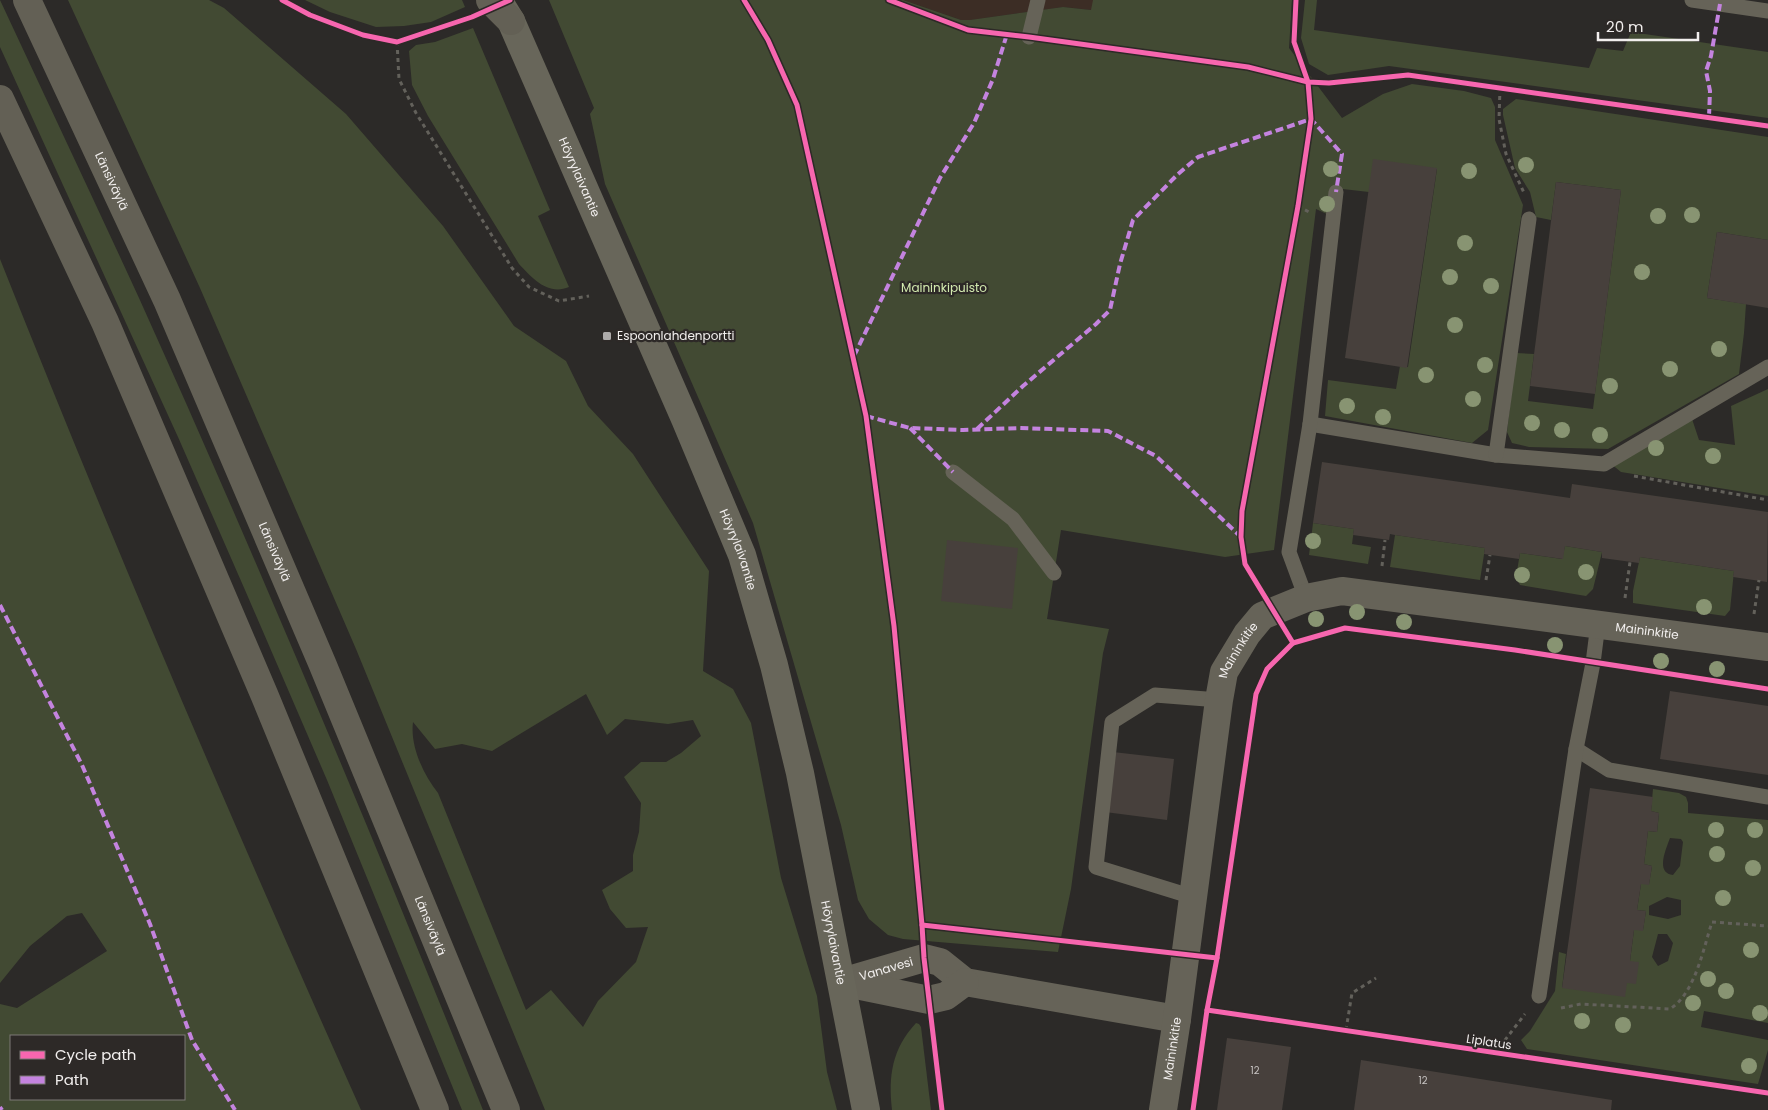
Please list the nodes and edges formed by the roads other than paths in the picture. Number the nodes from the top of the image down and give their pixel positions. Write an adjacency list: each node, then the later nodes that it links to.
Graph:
1 (27, 0): 28 (highway, Länsiväylä)
2 (490, 0): 5 (highway)
3 (1038, 0): 7 (lane)
4 (1692, 0): 6 (lane)
5 (505, 7): 23 (main road, Höyrylaivantie)
6 (1768, 11)
7 (1029, 37)
8 (0, 99): 27 (highway)
9 (1336, 192): 12 (lane)
10 (1529, 219): 13 (lane)
11 (1768, 367): 13 (lane)
12 (1310, 424): 13 (lane); 16 (lane)
13 (1496, 456)
14 (953, 472): 15 (lane)
15 (1054, 573)
16 (1306, 598): 17 (street, Maininkitie); 19 (street, Maininkitie)
17 (1598, 624): 18 (street, Maininkitie); 20 (lane)
18 (1768, 647)
19 (1219, 700): 22 (street, Maininkitie); 22 (lane)
20 (1576, 749): 21 (lane); 25 (lane)
21 (1768, 797)
22 (1193, 897): 26 (street, Maininkitie)
23 (842, 982): 24 (street, Vanavesi); 24 (street, Vanavesi); 29 (main road, Höyrylaivantie)
24 (965, 982): 26 (street, Vanavesi)
25 (1538, 996)
26 (1177, 1019): 30 (street, Maininkitie)
27 (435, 1110)
28 (506, 1110)
29 (866, 1110)
30 (1163, 1110)

